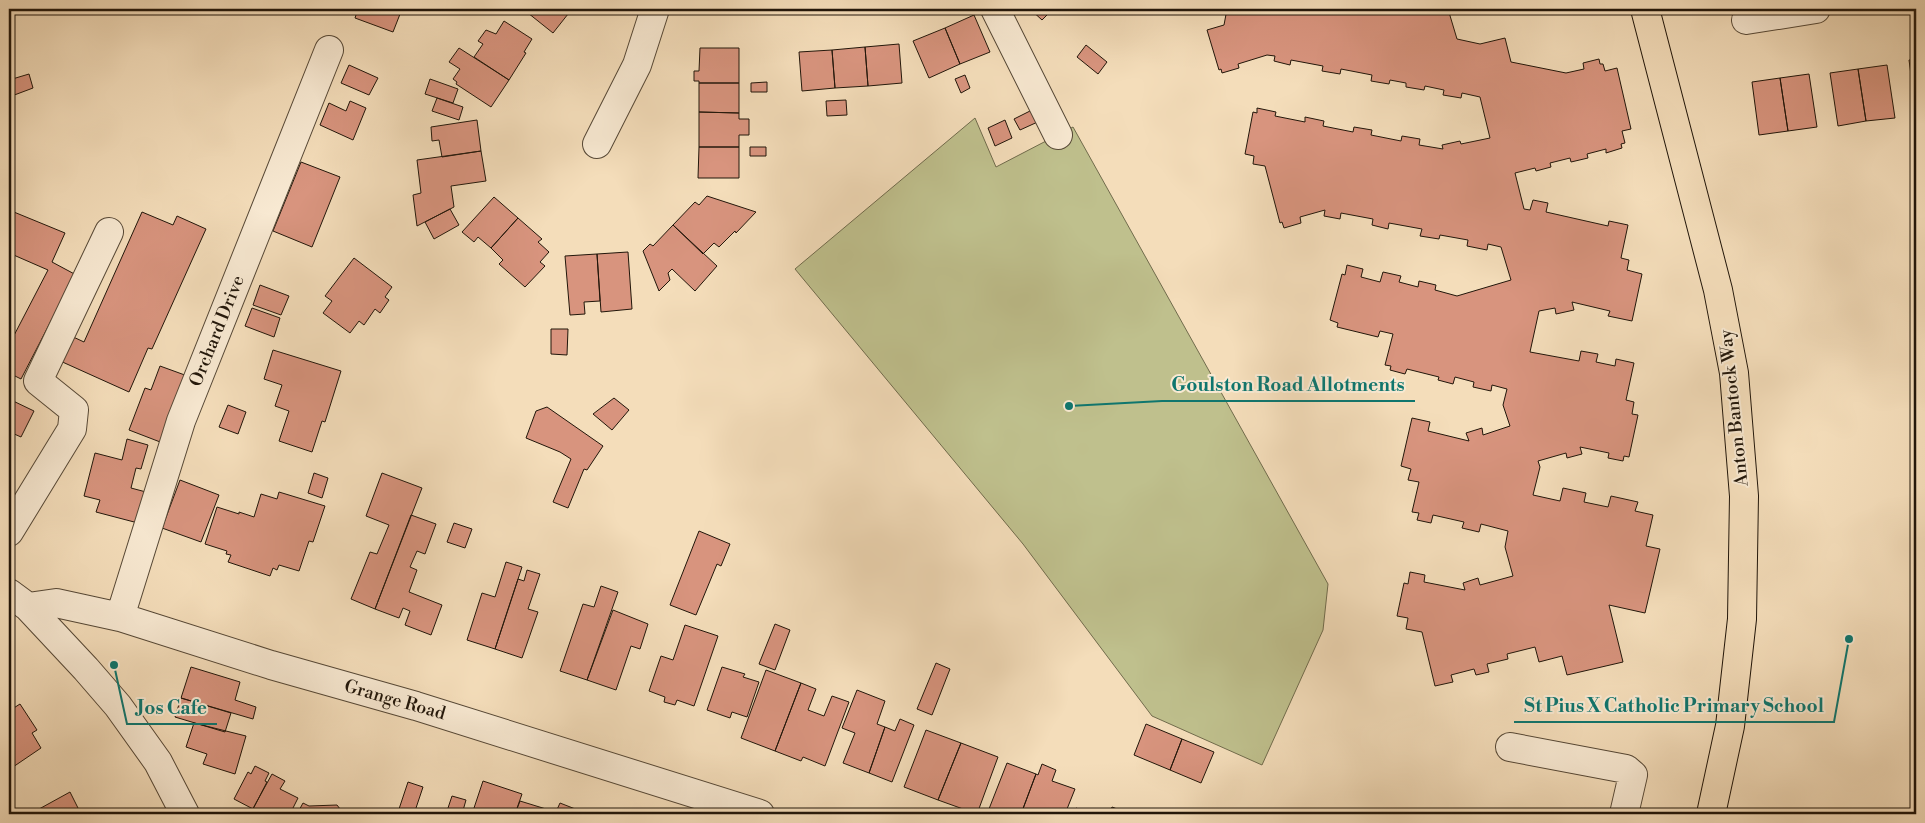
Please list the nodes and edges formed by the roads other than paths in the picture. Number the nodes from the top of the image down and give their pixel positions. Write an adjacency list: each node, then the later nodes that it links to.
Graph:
1 (655, 9): 8 (street)
2 (995, 9): 7 (street)
3 (1645, 9): 17 (highway, Anton Bantock Way)
4 (1816, 9): 5 (street)
5 (1746, 20)
6 (329, 50): 12 (street, Orchard Drive)
7 (1058, 135)
8 (597, 144)
9 (109, 232): 10 (street)
10 (9, 532)
11 (18, 600): 12 (street, Grange Road); 14 (street)
12 (120, 617): 15 (street, Grange Road)
13 (1510, 747): 16 (street)
14 (185, 814)
15 (760, 814)
16 (1624, 814)
17 (1710, 814)

